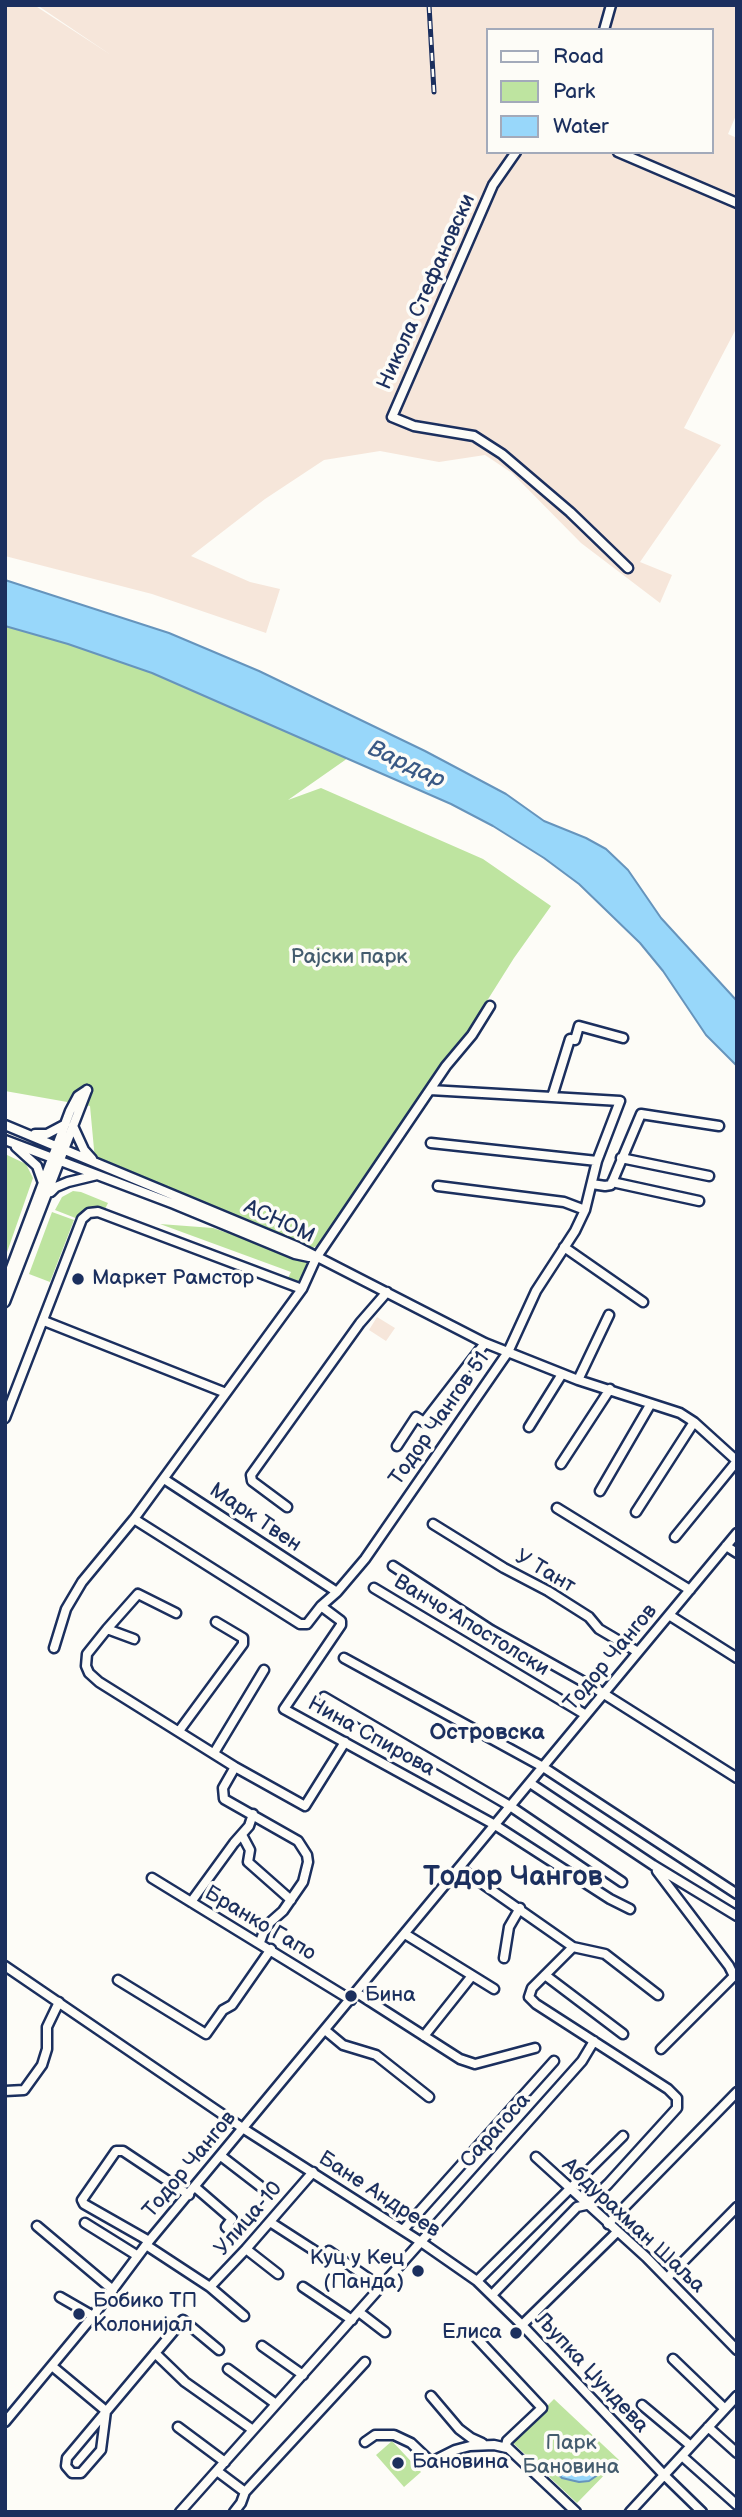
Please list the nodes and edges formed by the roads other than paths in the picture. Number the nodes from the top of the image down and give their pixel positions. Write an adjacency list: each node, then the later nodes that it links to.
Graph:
1 (611, 5): 2 (street)
2 (605, 28)
3 (515, 154): 6 (street, Никола Стефановски)
4 (623, 154): 5 (street)
5 (737, 203)
6 (628, 568)
7 (490, 1006): 9 (street)
8 (623, 1038): 10 (street)
9 (430, 1090): 10 (street, Тодор Чангов 51); 32 (street)
10 (552, 1097): 20 (street, Тодор Чангов 51)
11 (5, 1125): 14 (street, АСНОМ)
12 (69, 1125): 14 (street); 17 (street); 21 (street)
13 (719, 1126): 18 (street)
14 (26, 1133): 17 (street, АСНОМ)
15 (6, 1141): 19 (street, АСНОМ); 25 (street)
16 (431, 1143): 20 (street)
17 (61, 1147): 19 (street); 21 (street, АСНОМ)
18 (621, 1158): 23 (street); 24 (street)
19 (57, 1159): 22 (street, АСНОМ); 25 (street); 28 (street)
20 (597, 1161): 26 (street, Тодор Чангов 51)
21 (98, 1163): 32 (street, АСНОМ)
22 (98, 1175): 28 (street); 32 (street, АСНОМ)
23 (709, 1176)
24 (612, 1182): 26 (street); 29 (street)
25 (44, 1183): 33 (street)
26 (592, 1184): 30 (street, Тодор Чангов 51)
27 (438, 1186): 30 (street)
28 (45, 1200): 36 (street)
29 (699, 1200)
30 (584, 1210): 31 (street, Тодор Чангов 51)
31 (564, 1247): 37 (street); 41 (street, Тодор Чангов 51)
32 (316, 1258): 34 (street); 35 (street)
33 (5, 1284)
34 (302, 1289): 39 (street); 45 (street)
35 (387, 1292): 40 (street); 55 (street)
36 (5, 1302)
37 (643, 1302)
38 (609, 1315): 43 (street)
39 (44, 1321): 45 (street); 47 (street)
40 (485, 1343): 41 (street); 50 (street)
41 (508, 1352): 42 (street); 67 (street, Тодор Чангов 51)
42 (562, 1374): 43 (street); 49 (street)
43 (578, 1380): 44 (street)
44 (610, 1389): 46 (street); 52 (street)
45 (226, 1393): 53 (street)
46 (650, 1405): 48 (street); 54 (street)
47 (5, 1418)
48 (694, 1422): 51 (street); 57 (street)
49 (529, 1427)
50 (397, 1446)
51 (737, 1461): 61 (street)
52 (561, 1464)
53 (164, 1479): 58 (street); 67 (street, Марк Твен)
54 (600, 1491)
55 (287, 1507)
56 (557, 1508): 66 (street)
57 (636, 1512)
58 (134, 1519): 68 (street); 74 (street)
59 (433, 1524): 75 (street, У Тант)
60 (737, 1533): 62 (street, Тодор Чангов)
61 (674, 1537)
62 (726, 1546): 63 (street); 66 (street, Тодор Чангов)
63 (737, 1553)
64 (393, 1566): 79 (street)
65 (374, 1588): 81 (street, Ванчо Апостолски)
66 (690, 1590): 70 (street, Тодор Чангов)
67 (337, 1592): 68 (street, Тодор Чангов 51)
68 (321, 1606): 83 (street, Нина Спирова)
69 (176, 1613): 72 (street)
70 (669, 1615): 75 (street, Тодор Чангов); 77 (street)
71 (216, 1622): 82 (street)
72 (107, 1629): 73 (street); 82 (street)
73 (134, 1639)
74 (54, 1648)
75 (638, 1652): 79 (street, Тодор Чангов)
76 (344, 1658): 86 (street)
77 (737, 1658)
78 (264, 1670): 84 (street)
79 (603, 1695): 81 (street, Тодор Чангов); 87 (street)
80 (324, 1697): 89 (street)
81 (586, 1715): 86 (street, Тодор Чангов)
82 (179, 1731): 84 (street)
83 (345, 1742): 85 (street); 91 (street, Нина Спирова)
84 (214, 1753): 85 (street)
85 (235, 1766): 90 (street)
86 (543, 1767): 88 (street, Тодор Чангов); 97 (street)
87 (737, 1778)
88 (530, 1783): 89 (street, Тодор Чангов); 93 (street)
89 (510, 1806): 91 (street, Тодор Чангов); 96 (street)
90 (253, 1814): 92 (street); 98 (street)
91 (495, 1825): 94 (street, Тодор Чангов); 101 (street, Нина Спирова)
92 (242, 1835): 98 (street); 99 (street)
93 (653, 1865): 102 (street); 121 (street)
94 (460, 1868): 100 (street); 103 (street, Тодор Чангов)
95 (152, 1878): 99 (street, Бранко Гапо)
96 (622, 1882)
97 (737, 1894)
98 (291, 1900): 104 (street)
99 (191, 1902): 104 (street, Бранко Гапо)
100 (520, 1908): 105 (street); 107 (street)
101 (630, 1909)
102 (737, 1916)
103 (405, 1934): 110 (street); 114 (street, Тодор Чангов)
104 (260, 1942): 106 (street, Бранко Гапо)
105 (573, 1947): 109 (street); 113 (street)
106 (271, 1949): 111 (street); 114 (street, Бранко Гапо)
107 (504, 1958)
108 (5, 1966): 115 (street, Бане Андреев)
109 (545, 1975): 117 (street); 119 (street)
110 (471, 1977): 112 (street); 118 (street)
111 (118, 1980)
112 (494, 1989)
113 (658, 1995)
114 (354, 1996): 116 (street, Тодор Чангов); 118 (street, Бранко Гапо)
115 (59, 2002): 123 (street); 126 (street, Бане Андреев)
116 (326, 2030): 125 (street); 126 (street, Тодор Чангов)
117 (623, 2034)
118 (424, 2036): 120 (street, Бранко Гапо)
119 (593, 2041): 135 (street); 144 (street, Сарагоса)
120 (535, 2048)
121 (662, 2049)
122 (554, 2062): 141 (street)
123 (5, 2091)
124 (737, 2092): 139 (street)
125 (429, 2096)
126 (244, 2129): 128 (street, Тодор Чангов); 130 (street, Бане Андреев)
127 (623, 2136): 133 (street)
128 (221, 2156): 131 (street); 132 (street, Тодор Чангов)
129 (536, 2157): 133 (street, Абдурахман Шаља)
130 (313, 2172): 137 (street, Улица-10); 141 (street, Бане Андреев)
131 (260, 2186)
132 (195, 2187): 134 (street, Тодор Чангов); 143 (street)
133 (570, 2190): 135 (street, Абдурахман Шаља); 152 (street)
134 (189, 2195): 145 (street, Тодор Чангов); 145 (street)
135 (586, 2205): 139 (street, Абдурахман Шаља); 157 (street)
136 (737, 2207): 151 (street)
137 (271, 2222): 146 (street, Улица-10); 147 (street)
138 (85, 2223): 149 (street)
139 (608, 2224): 142 (street, Абдурахман Шаља)
140 (37, 2226): 156 (street)
141 (403, 2230): 144 (street, Бане Андреев)
142 (617, 2232): 151 (street, Абдурахман Шаља); 163 (street)
143 (235, 2235)
144 (421, 2242): 152 (street, Бане Андреев); 155 (street, Сарагоса)
145 (148, 2243): 149 (street, Тодор Чангов); 153 (street)
146 (246, 2249): 150 (street); 153 (street, Улица-10)
147 (315, 2251)
148 (329, 2252): 155 (street)
149 (138, 2256): 156 (street, Тодор Чангов)
150 (278, 2274)
151 (667, 2278): 168 (street, Абдурахман Шаља)
152 (477, 2281): 157 (street, Бане Андреев)
153 (210, 2287): 161 (street)
154 (303, 2287): 162 (street)
155 (381, 2287): 159 (street, Сарагоса)
156 (113, 2290): 160 (street, Тодор Чангов)
157 (492, 2295): 163 (street, Љупка Џундева)
158 (61, 2297): 160 (street)
159 (359, 2312): 162 (street, Сарагоса); 164 (street)
160 (93, 2316): 172 (street, Тодор Чангов)
161 (244, 2316)
162 (352, 2320): 174 (street, Сарагоса)
163 (522, 2325): 193 (street, Љупка Џундева)
164 (384, 2332)
165 (471, 2332): 188 (street)
166 (262, 2346): 174 (street)
167 (219, 2350): 169 (street)
168 (737, 2350)
169 (155, 2353): 180 (street); 184 (street)
170 (674, 2359): 179 (street)
171 (365, 2362): 194 (street)
172 (52, 2366): 180 (street); 181 (street, Тодор Чангов)
173 (228, 2369): 177 (street)
174 (303, 2375): 177 (street, Сарагоса)
175 (431, 2396): 186 (street)
176 (737, 2396): 179 (street)
177 (276, 2404): 184 (street, Сарагоса)
178 (642, 2405): 187 (street)
179 (725, 2409): 183 (street)
180 (106, 2412): 180 (street)
181 (5, 2422)
182 (178, 2427): 191 (street)
183 (708, 2427): 187 (street); 189 (street)
184 (253, 2430): 191 (street, Сарагоса)
185 (365, 2442): 186 (street)
186 (488, 2445): 188 (street)
187 (691, 2446): 190 (street)
188 (507, 2448): 198 (street)
189 (737, 2453)
190 (682, 2456): 193 (street); 195 (street)
191 (225, 2462): 192 (street, Сарагоса)
192 (217, 2471): 194 (street); 196 (street, Сарагоса)
193 (664, 2475): 199 (street); 200 (street, Љупка Џундева)
194 (245, 2492): 197 (street)
195 (737, 2505)
196 (180, 2512)
197 (234, 2512)
198 (576, 2512)
199 (630, 2512)
200 (702, 2512)

